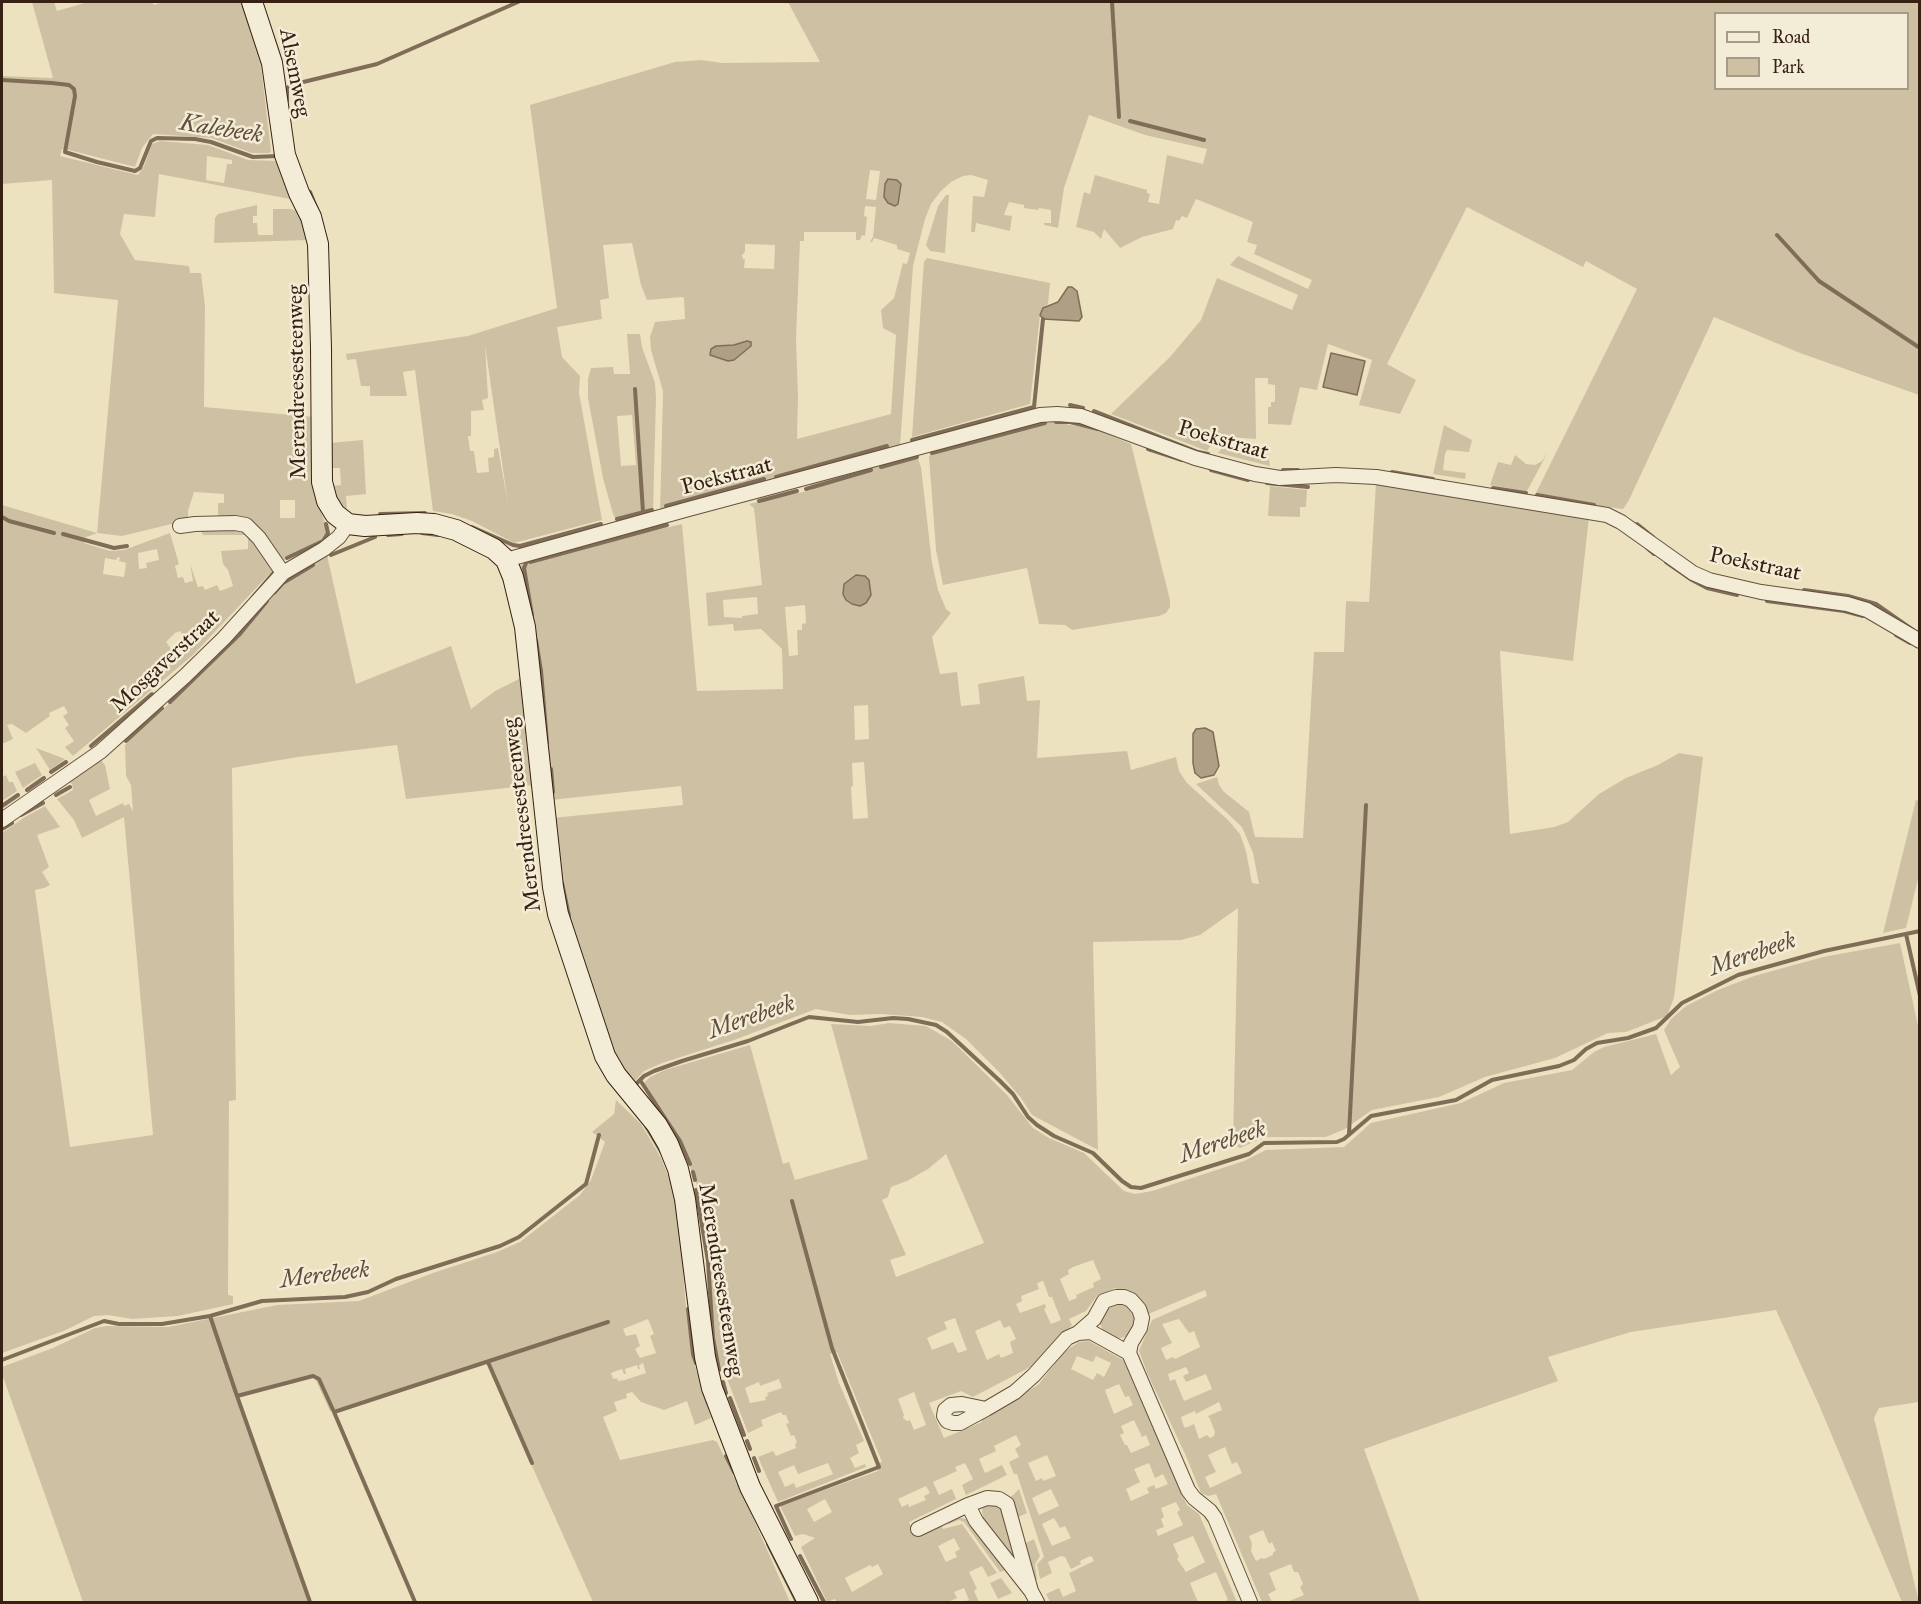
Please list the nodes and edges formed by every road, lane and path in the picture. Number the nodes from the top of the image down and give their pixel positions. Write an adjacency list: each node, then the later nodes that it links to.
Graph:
1 (252, 2): 2 (main road, Alsemweg)
2 (285, 155): 3 (main road, Merendreesesteenweg)
3 (348, 524): 5 (main road); 6 (street, Mosgaverstraat)
4 (180, 526): 6 (street)
5 (506, 560): 7 (street, Poekstraat); 15 (main road, Merendreesesteenweg)
6 (283, 573): 8 (street, Mosgaverstraat)
7 (1920, 640)
8 (2, 820)
9 (1078, 1333): 10 (street); 10 (street); 11 (street)
10 (1128, 1353): 16 (street)
11 (986, 1409)
12 (968, 1505): 13 (street); 14 (street); 14 (street)
13 (918, 1529)
14 (1034, 1597)
15 (808, 1602)
16 (1250, 1602)

